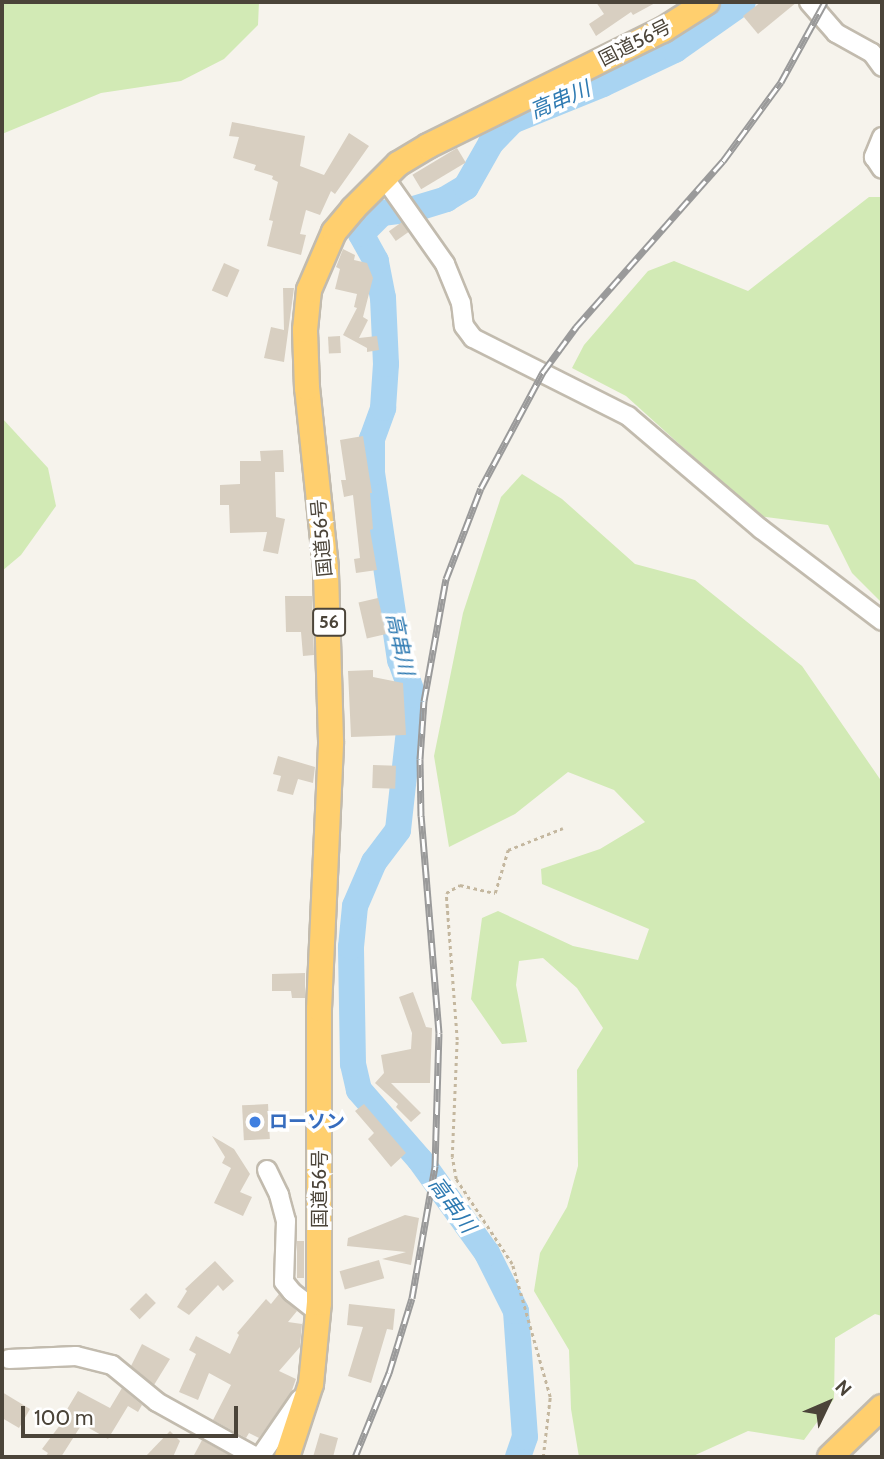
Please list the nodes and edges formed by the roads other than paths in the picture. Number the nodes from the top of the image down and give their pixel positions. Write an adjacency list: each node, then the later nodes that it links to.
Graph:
1 (708, 2): 6 (highway, 国道56号 / 56)
2 (809, 2): 3 (street)
3 (882, 67)
4 (882, 137): 5 (street)
5 (882, 169)
6 (391, 186): 7 (street); 9 (highway, 国道56号 / 56)
7 (882, 621)
8 (267, 1171): 9 (street)
9 (318, 1312): 11 (highway, 国道56号 / 56)
10 (9, 1359): 13 (street)
11 (311, 1384): 13 (street); 14 (highway, 国道56号 / 56)
12 (882, 1407): 15 (highway)
13 (249, 1455)
14 (287, 1457)
15 (830, 1457)

